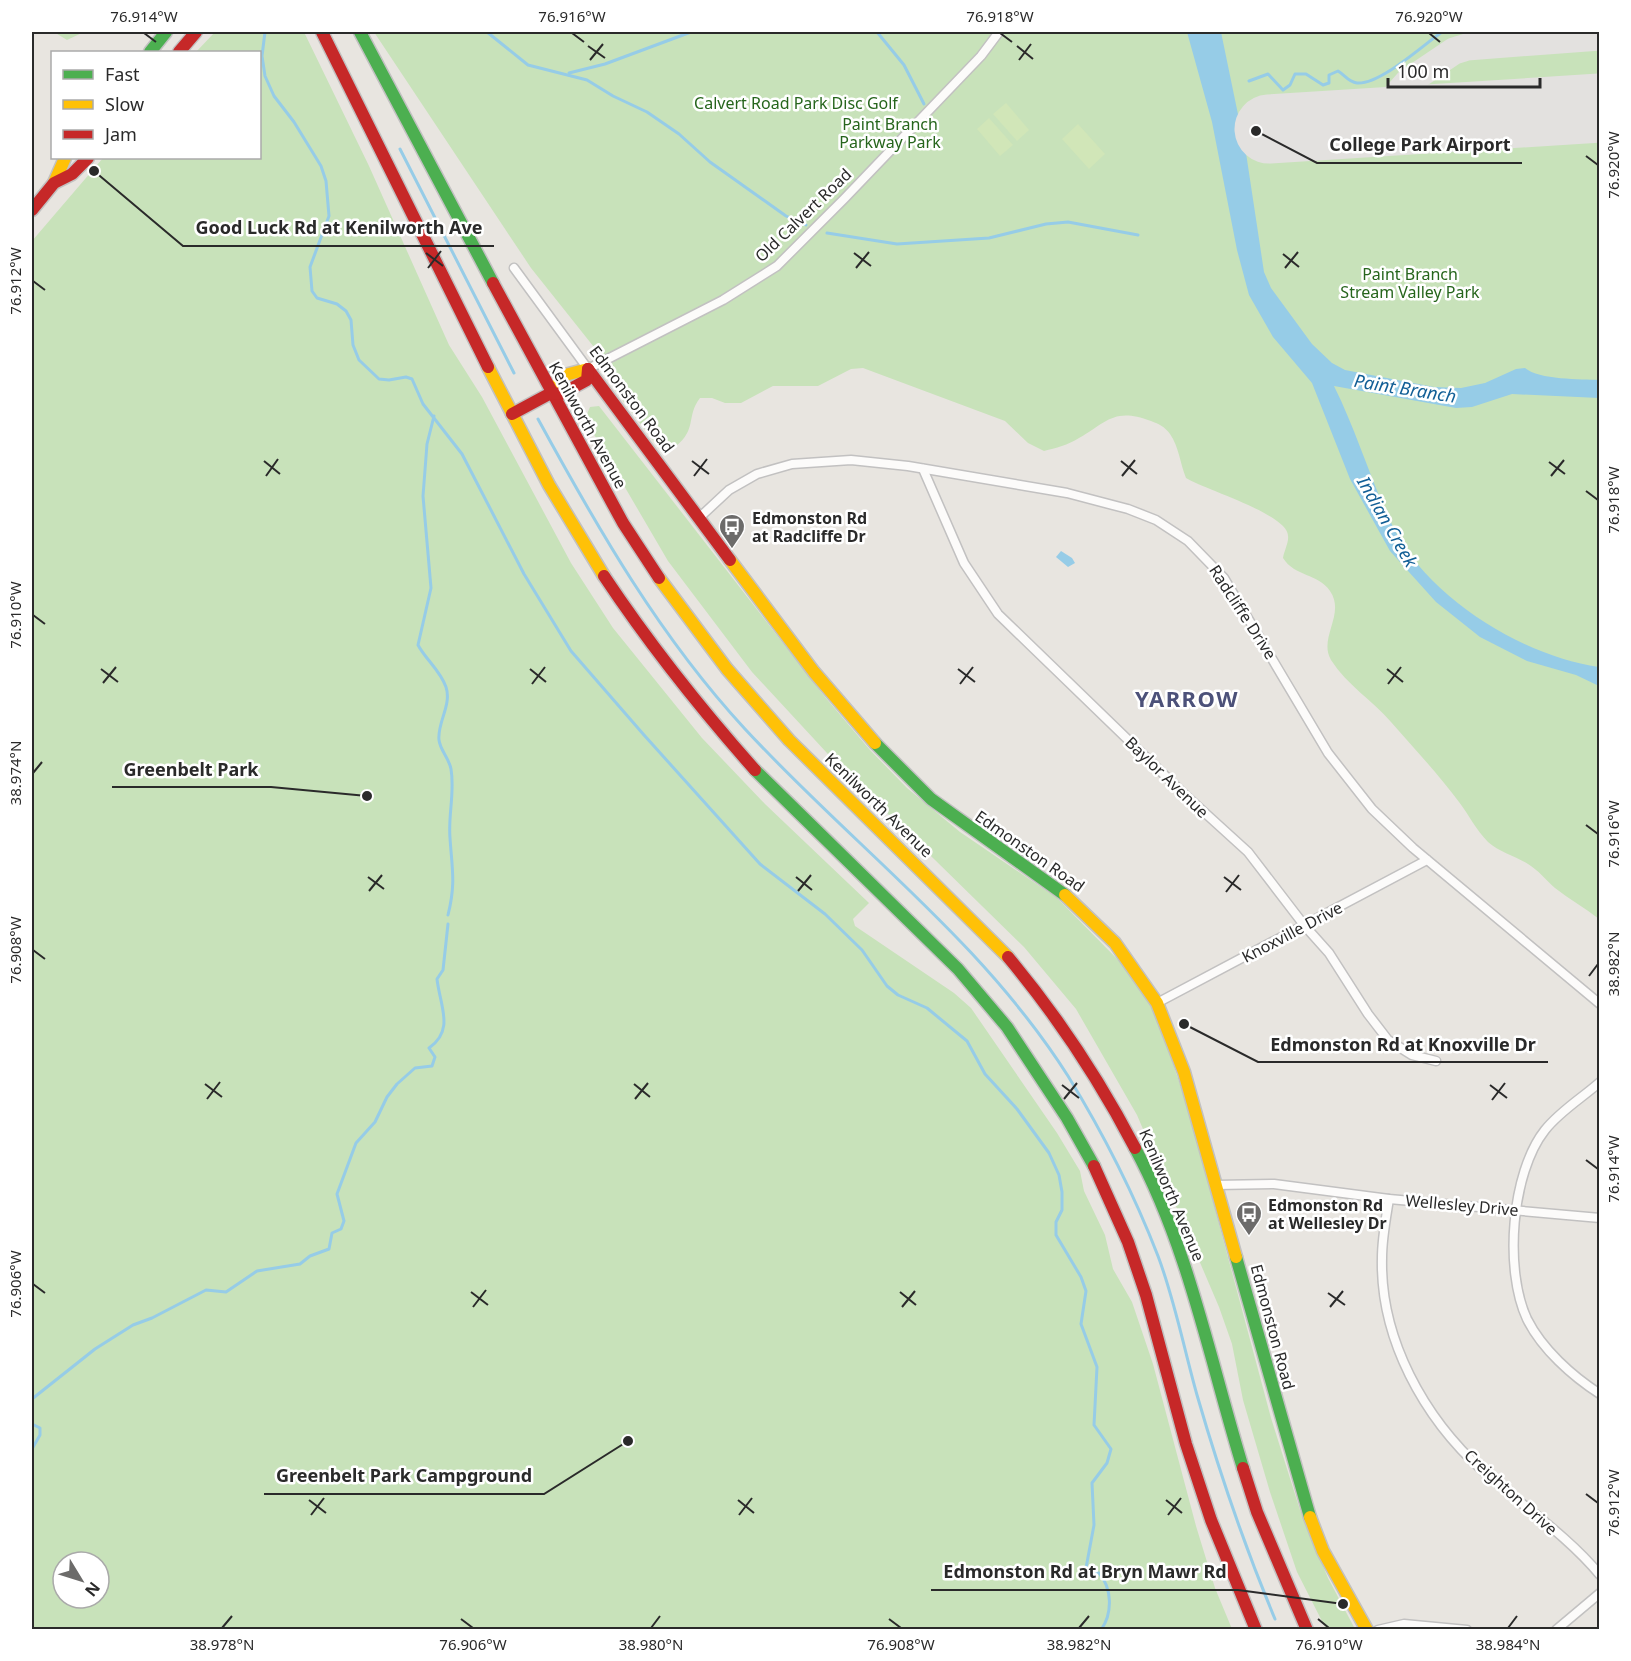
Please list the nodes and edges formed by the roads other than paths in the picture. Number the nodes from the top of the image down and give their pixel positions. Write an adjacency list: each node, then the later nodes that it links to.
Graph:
1 (166, 32): 6 (main road)
2 (196, 32): 7 (main road)
3 (322, 32): 15 (main road)
4 (360, 32): 14 (main road, Kenilworth Avenue)
5 (999, 32): 13 (street, Old Calvert Road)
6 (151, 51)
7 (180, 51)
8 (65, 159): 10 (main road)
9 (87, 159): 10 (main road)
10 (54, 183): 11 (main road)
11 (32, 210)
12 (514, 268): 13 (street, Edmonston Road)
13 (588, 369): 14 (main road, Old Calvert Road); 17 (main road, Edmonston Road)
14 (551, 393): 15 (main road, Old Calvert Road); 32 (main road, Kenilworth Avenue)
15 (512, 414): 31 (main road)
16 (923, 469): 17 (street, Radcliffe Drive); 18 (street, Radcliffe Drive); 19 (street, Baylor Avenue)
17 (700, 517): 20 (main road, Edmonston Road)
18 (1427, 860): 19 (street, Knoxville Drive); 21 (street, Radcliffe Drive)
19 (1304, 926): 20 (street, Knoxville Drive); 22 (street, Baylor Avenue)
20 (1157, 1004): 24 (main road, Edmonston Road)
21 (1599, 1004)
22 (1436, 1061)
23 (1599, 1082): 26 (street)
24 (1216, 1185): 25 (street, Wellesley Drive); 33 (main road, Edmonston Road)
25 (1389, 1199): 26 (street, Wellesley Drive); 29 (street, Creighton Drive)
26 (1516, 1210): 27 (street, Wellesley Drive); 28 (street)
27 (1599, 1218)
28 (1599, 1394)
29 (1599, 1575)
30 (1599, 1593): 36 (street)
31 (1256, 1629)
32 (1307, 1629)
33 (1367, 1629)
34 (1378, 1629): 35 (street)
35 (1467, 1629)
36 (1556, 1629)

